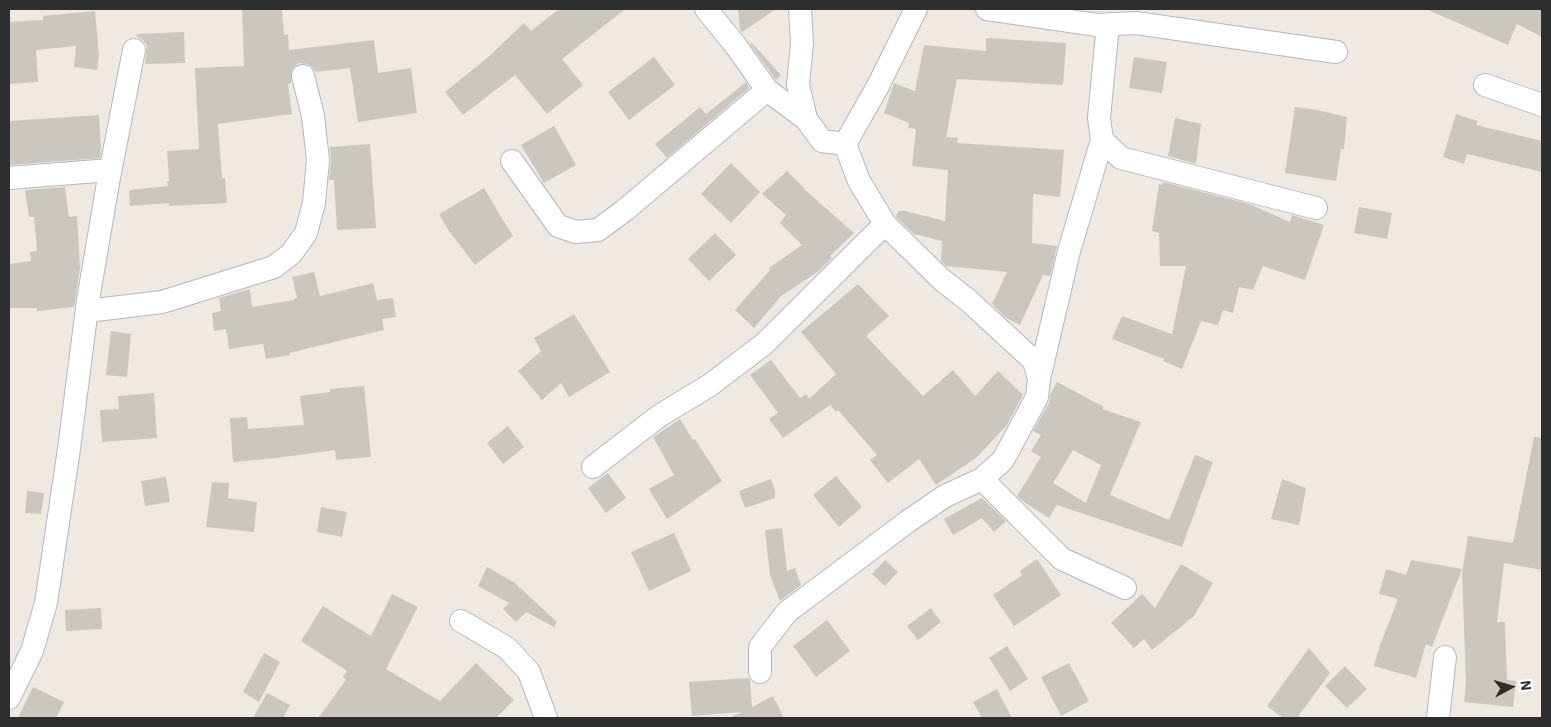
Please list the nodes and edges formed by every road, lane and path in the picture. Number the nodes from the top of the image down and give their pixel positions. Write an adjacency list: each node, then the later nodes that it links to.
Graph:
1 (706, 9): 10 (street)
2 (800, 9): 12 (street)
3 (916, 9): 14 (street)
4 (987, 9): 5 (street)
5 (1108, 24): 7 (street); 13 (street)
6 (134, 50): 16 (street)
7 (1336, 52)
8 (303, 76): 20 (street)
9 (1485, 86): 11 (street)
10 (767, 90): 12 (street); 15 (street)
11 (1542, 105)
12 (806, 119): 14 (street)
13 (1102, 140): 18 (street); 21 (street)
14 (846, 144): 19 (street)
15 (512, 161)
16 (110, 170): 17 (street); 20 (street)
17 (9, 178)
18 (1316, 208)
19 (885, 224): 21 (street); 22 (street)
20 (87, 311): 28 (street)
21 (1039, 379): 23 (street)
22 (593, 467)
23 (982, 479): 24 (street); 27 (street)
24 (1125, 588)
25 (461, 621): 29 (street)
26 (1445, 657): 30 (street)
27 (760, 672)
28 (9, 698)
29 (546, 718)
30 (1438, 718)

